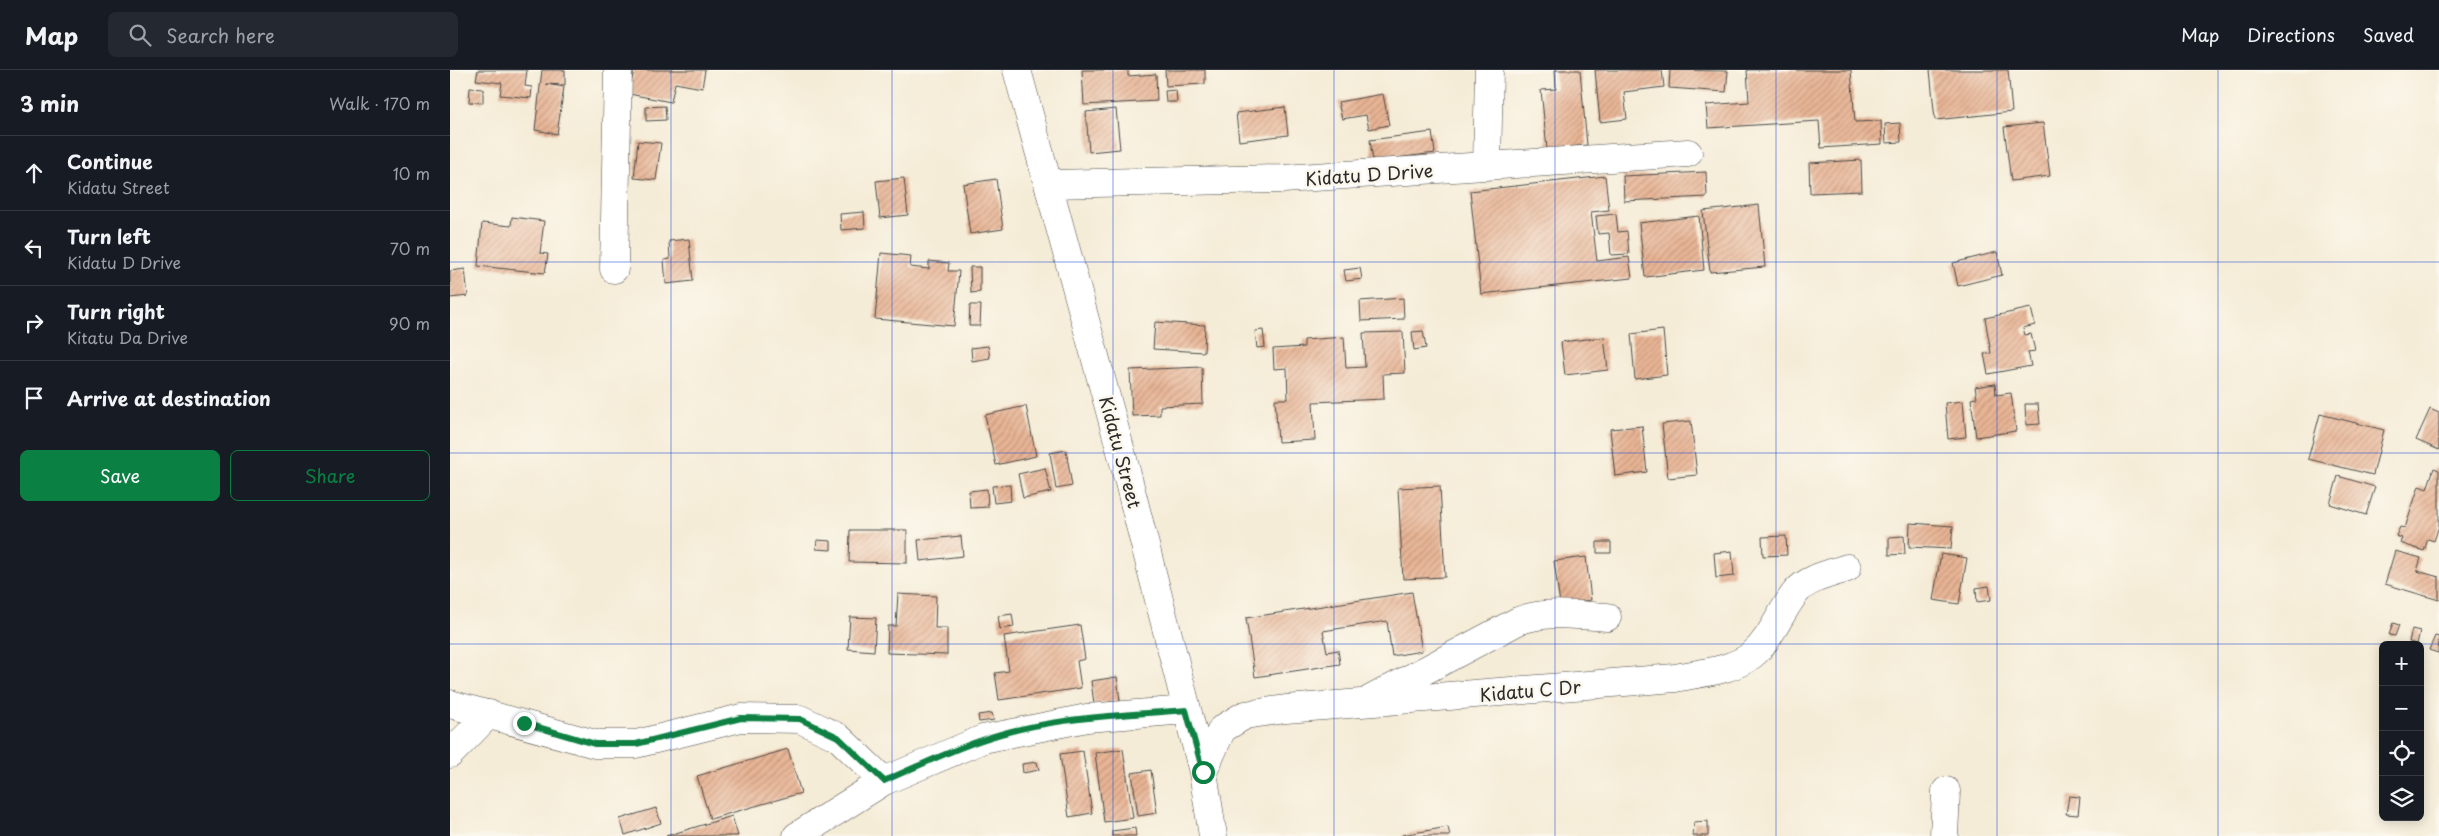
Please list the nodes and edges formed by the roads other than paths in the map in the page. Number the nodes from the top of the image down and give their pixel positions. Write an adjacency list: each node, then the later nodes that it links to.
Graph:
1 (618, 70): 7 (street)
2 (1017, 70): 6 (street, Kidatu Street)
3 (1489, 70): 5 (street)
4 (1688, 153): 5 (street, Kidatu D Drive)
5 (1487, 166): 6 (street, Kidatu D Drive)
6 (1050, 184): 12 (street, Kidatu Street)
7 (614, 269)
8 (1847, 568): 10 (street, Kidatu C Dr)
9 (1607, 617): 10 (street)
10 (1363, 703): 15 (street, Kidatu C Dr)
11 (450, 704): 13 (street)
12 (1186, 710): 15 (street, Kidatu Street); 16 (street)
13 (489, 714): 14 (street); 16 (street)
14 (450, 754)
15 (1203, 772): 19 (street, Kidatu Street)
16 (884, 781): 18 (street)
17 (1946, 791): 20 (street)
18 (797, 836)
19 (1212, 836)
20 (1944, 836)

